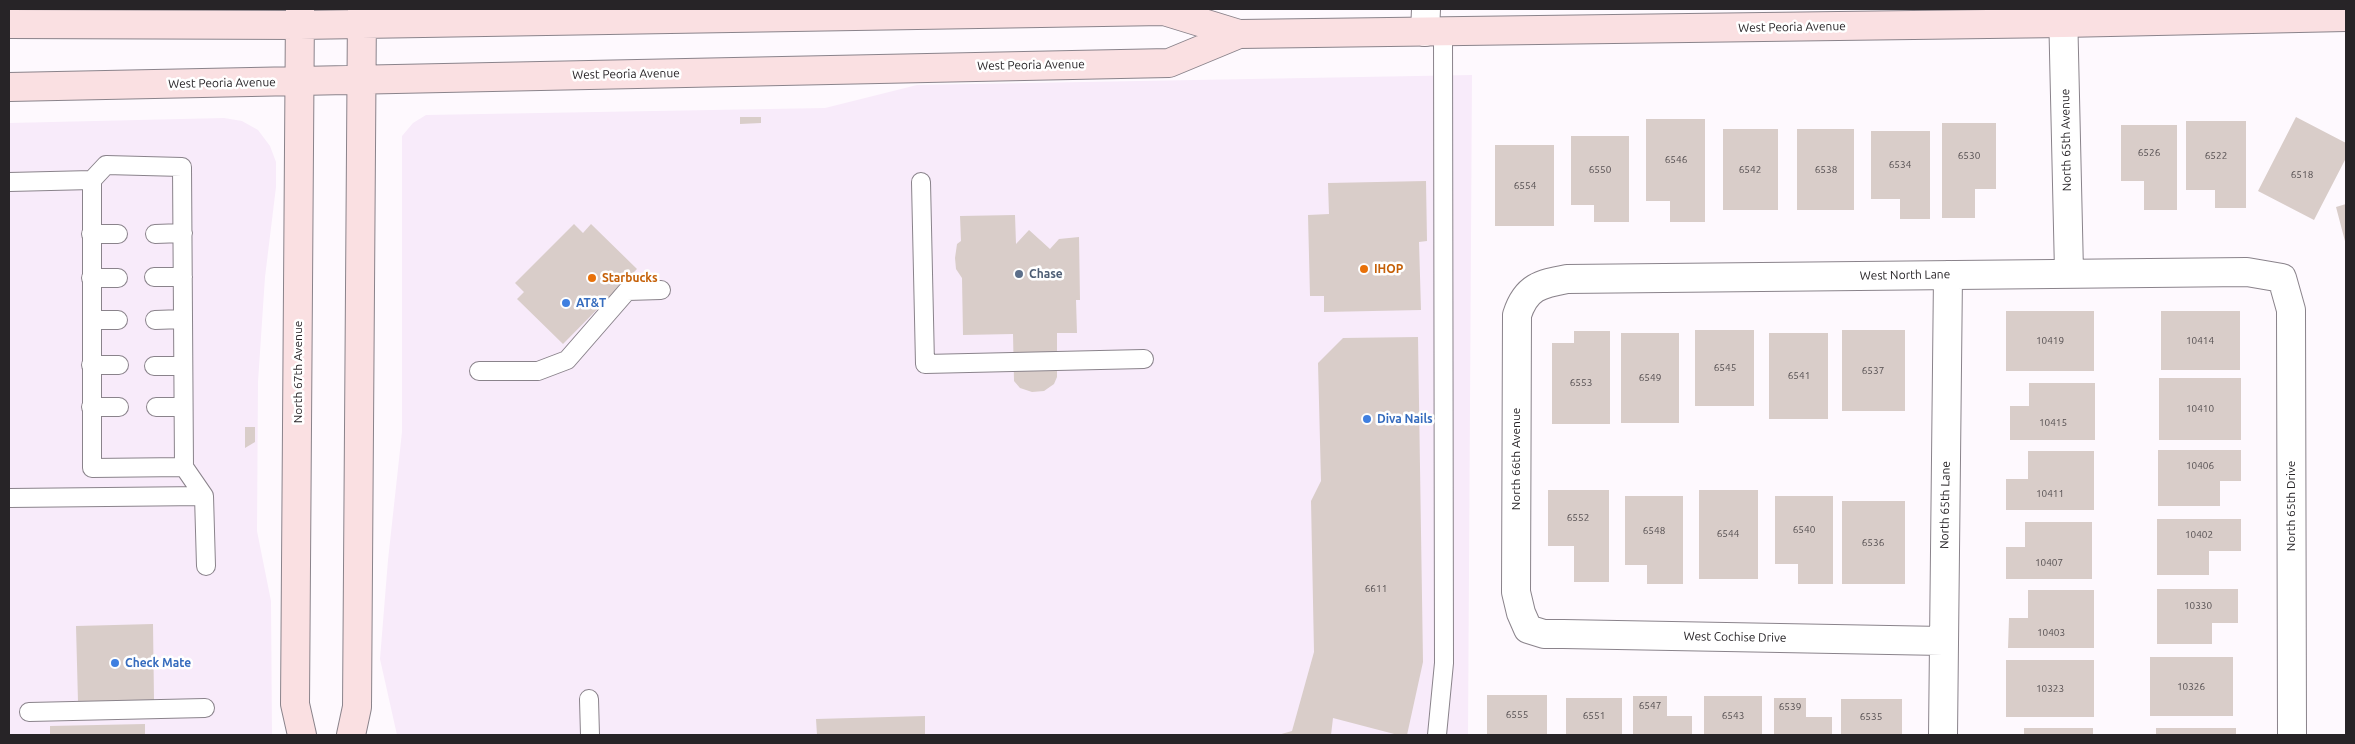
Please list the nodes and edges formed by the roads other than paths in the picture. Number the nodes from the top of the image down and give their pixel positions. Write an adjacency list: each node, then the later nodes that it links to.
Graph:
1 (362, 16): 3 (main road, West Peoria Avenue); 7 (main road, West Peoria Avenue); 8 (main road)
2 (2063, 16): 4 (main road, West Peoria Avenue); 6 (main road, West Peoria Avenue); 18 (street, North 65th Avenue)
3 (300, 17): 5 (main road, West Peoria Avenue); 9 (main road, North 67th Avenue)
4 (2346, 17)
5 (9, 24)
6 (1431, 24): 7 (main road, West Peoria Avenue); 55 (lane)
7 (1238, 34): 8 (main road, West Peoria Avenue)
8 (362, 79): 9 (main road, West Peoria Avenue); 53 (main road)
9 (300, 81): 10 (main road, West Peoria Avenue); 52 (main road, North 67th Avenue)
10 (9, 87)
11 (92, 180): 12 (lane); 14 (lane); 15 (lane)
12 (9, 182)
13 (921, 182): 31 (lane)
14 (183, 233): 17 (lane); 21 (lane)
15 (91, 234): 16 (lane); 22 (lane)
16 (118, 234)
17 (155, 234)
18 (2069, 272): 19 (street, West North Lane); 24 (street, West North Lane)
19 (1948, 275): 26 (street, West North Lane); 48 (street, North 65th Lane)
20 (154, 277): 21 (lane)
21 (183, 277): 27 (lane)
22 (91, 278): 23 (lane); 28 (lane)
23 (118, 278)
24 (2282, 278): 57 (street, North 65th Drive)
25 (661, 290): 36 (lane)
26 (1530, 290): 47 (street, North 66th Avenue)
27 (183, 319): 30 (lane); 35 (lane)
28 (92, 320): 29 (lane); 32 (lane)
29 (118, 320)
30 (155, 320)
31 (1144, 359)
32 (91, 365): 33 (lane); 37 (lane)
33 (119, 365)
34 (154, 366): 35 (lane)
35 (183, 366): 40 (lane)
36 (479, 371)
37 (91, 407): 38 (lane); 42 (lane)
38 (119, 407)
39 (156, 407): 40 (lane)
40 (183, 408): 41 (lane)
41 (184, 467): 42 (lane); 43 (lane)
42 (92, 468): 45 (lane)
43 (204, 496): 45 (lane); 46 (lane)
44 (9, 498): 45 (lane)
45 (92, 498)
46 (206, 566)
47 (1528, 629): 48 (street, West Cochise Drive)
48 (1943, 641): 56 (street, North 65th Lane)
49 (589, 699): 54 (lane)
50 (205, 708): 51 (lane)
51 (29, 712)
52 (302, 735)
53 (351, 735)
54 (590, 735)
55 (1437, 735)
56 (1943, 735)
57 (2292, 735)

